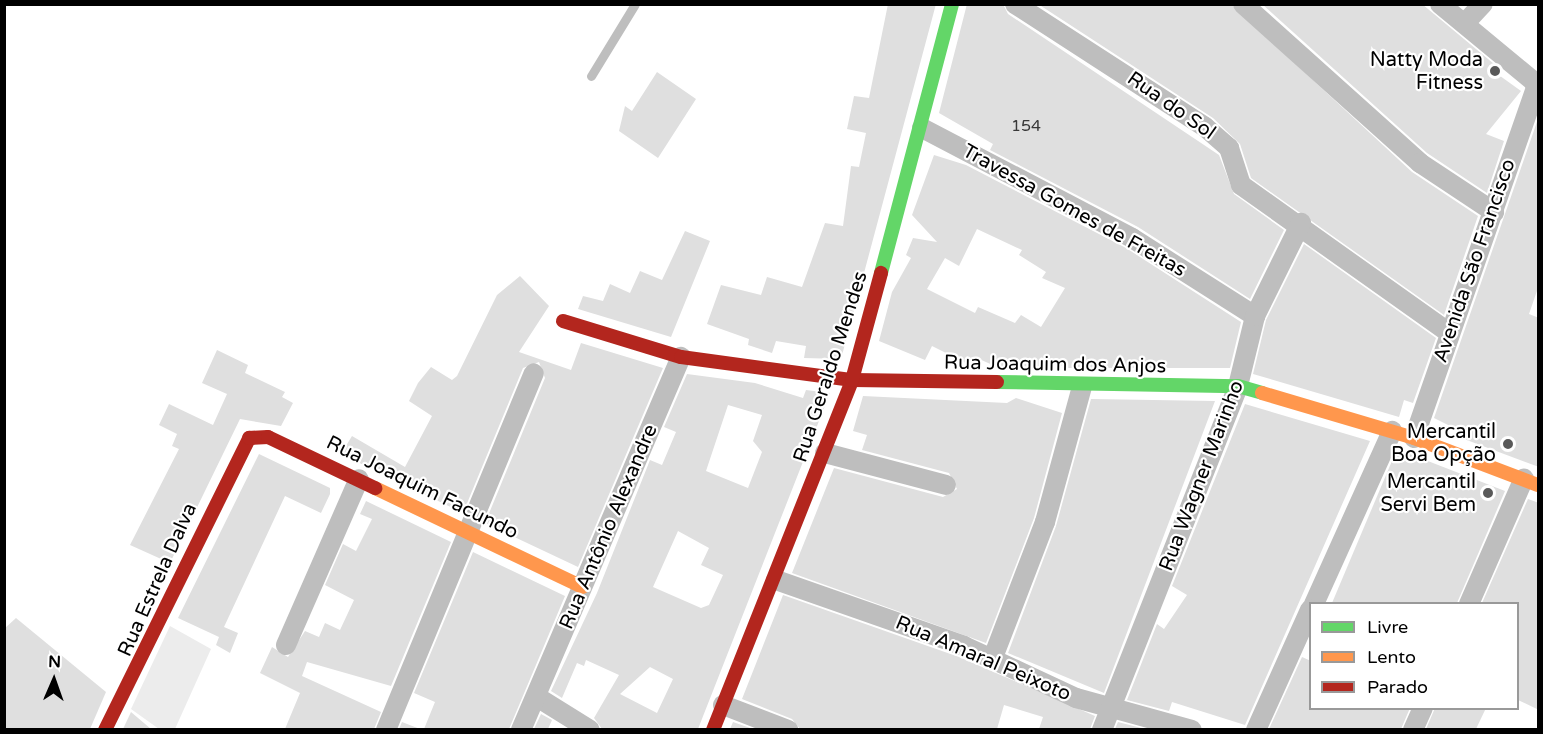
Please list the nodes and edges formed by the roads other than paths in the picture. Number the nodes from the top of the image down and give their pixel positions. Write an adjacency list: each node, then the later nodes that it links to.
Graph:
1 (635, 4): 8 (lane)
2 (952, 4): 10 (street, Rua Geraldo Mendes)
3 (1015, 4): 12 (street, Rua do Sol)
4 (1243, 4): 11 (street)
5 (1440, 4): 7 (street)
6 (1483, 4): 7 (street)
7 (1465, 23): 9 (street)
8 (591, 76)
9 (1538, 85): 11 (street, Avenida São Francisco)
10 (922, 128): 13 (street, Travessa Gomes de Freitas); 18 (street, Rua Geraldo Mendes)
11 (1494, 212): 15 (street, Avenida São Francisco)
12 (1301, 223): 13 (street, Rua Wagner Marinho); 15 (street, Rua do Sol)
13 (1255, 316): 19 (street, Rua Wagner Marinho)
14 (562, 321): 16 (street, Rua Joaquim dos Anjos)
15 (1449, 333): 22 (street, Avenida São Francisco)
16 (681, 357): 18 (street, Rua Joaquim dos Anjos); 30 (street, Rua Antônio Alexandre)
17 (534, 373): 28 (street)
18 (852, 380): 20 (street, Rua Joaquim dos Anjos); 24 (street, Rua Geraldo Mendes)
19 (1238, 386): 20 (street, Rua Joaquim dos Anjos); 21 (street, Rua Joaquim dos Anjos); 38 (street, Rua Wagner Marinho)
20 (1082, 387): 35 (street)
21 (1392, 431): 22 (street, Rua Joaquim dos Anjos); 31 (street)
22 (1414, 438): 26 (street, Rua Joaquim dos Anjos)
23 (242, 443): 25 (street, Rua Joaquim Facundo); 40 (street, Rua Estrela Dalva)
24 (825, 453): 27 (street); 29 (street, Rua Geraldo Mendes)
25 (359, 478): 28 (street, Rua Joaquim Facundo); 34 (street)
26 (1531, 481): 32 (street)
27 (946, 484)
28 (469, 533): 30 (street, Rua Joaquim Facundo); 41 (street)
29 (776, 580): 35 (street, Rua Amaral Peixoto); 37 (street, Rua Geraldo Mendes)
30 (583, 587): 36 (street, Rua Antônio Alexandre)
31 (1314, 602)
32 (1470, 602)
33 (1309, 614): 48 (street)
34 (286, 645)
35 (992, 660): 38 (street, Rua Amaral Peixoto)
36 (537, 697): 42 (street, Rua Antônio Alexandre); 43 (street)
37 (723, 705): 44 (street, Rua Geraldo Mendes); 45 (street)
38 (1112, 707): 46 (street, Rua Wagner Marinho); 47 (street, Rua Amaral Peixoto)
39 (1422, 710): 49 (street)
40 (105, 729)
41 (386, 729)
42 (521, 729)
43 (590, 729)
44 (713, 729)
45 (788, 729)
46 (1102, 729)
47 (1192, 729)
48 (1257, 729)
49 (1413, 729)

